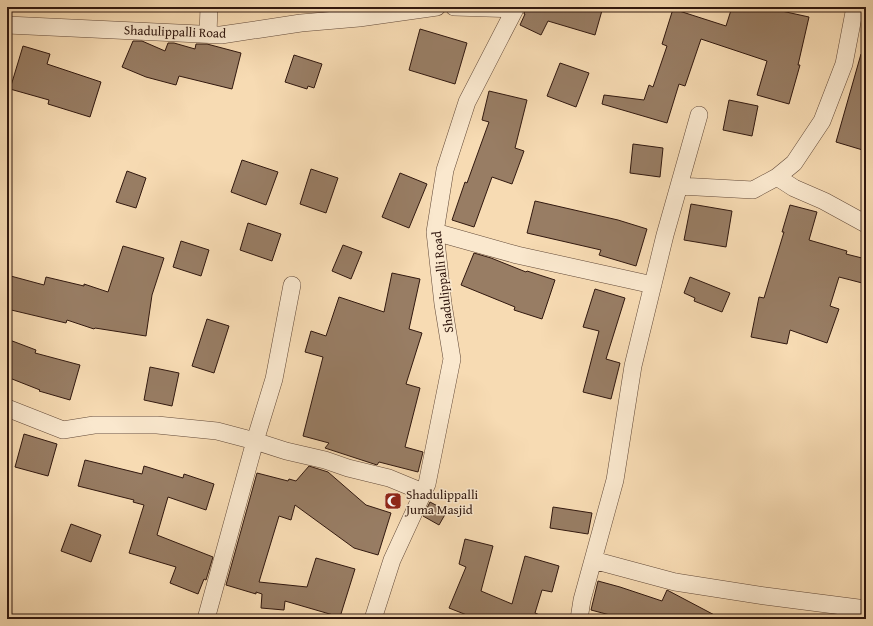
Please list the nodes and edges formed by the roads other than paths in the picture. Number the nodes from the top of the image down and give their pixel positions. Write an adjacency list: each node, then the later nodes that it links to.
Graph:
1 (209, 7): 8 (street)
2 (437, 7): 8 (street, Shadulippalli Road)
3 (454, 7): 5 (street, Shadulippalli Road)
4 (855, 7): 7 (street)
5 (515, 8): 13 (street, Shadulippalli Road)
6 (7, 25): 8 (street, Shadulippalli Road)
7 (859, 26): 10 (street)
8 (208, 34)
9 (699, 115): 11 (street)
10 (777, 177): 11 (street); 12 (street)
11 (679, 186): 15 (street)
12 (866, 224)
13 (435, 232): 15 (street); 18 (street, Shadulippalli Road)
14 (292, 285): 17 (street)
15 (653, 285): 19 (street)
16 (7, 408): 17 (street)
17 (255, 441): 18 (street); 21 (street)
18 (423, 492): 22 (street, Shadulippalli Road)
19 (593, 560): 20 (street); 23 (street)
20 (866, 608)
21 (206, 619)
22 (373, 619)
23 (578, 619)

